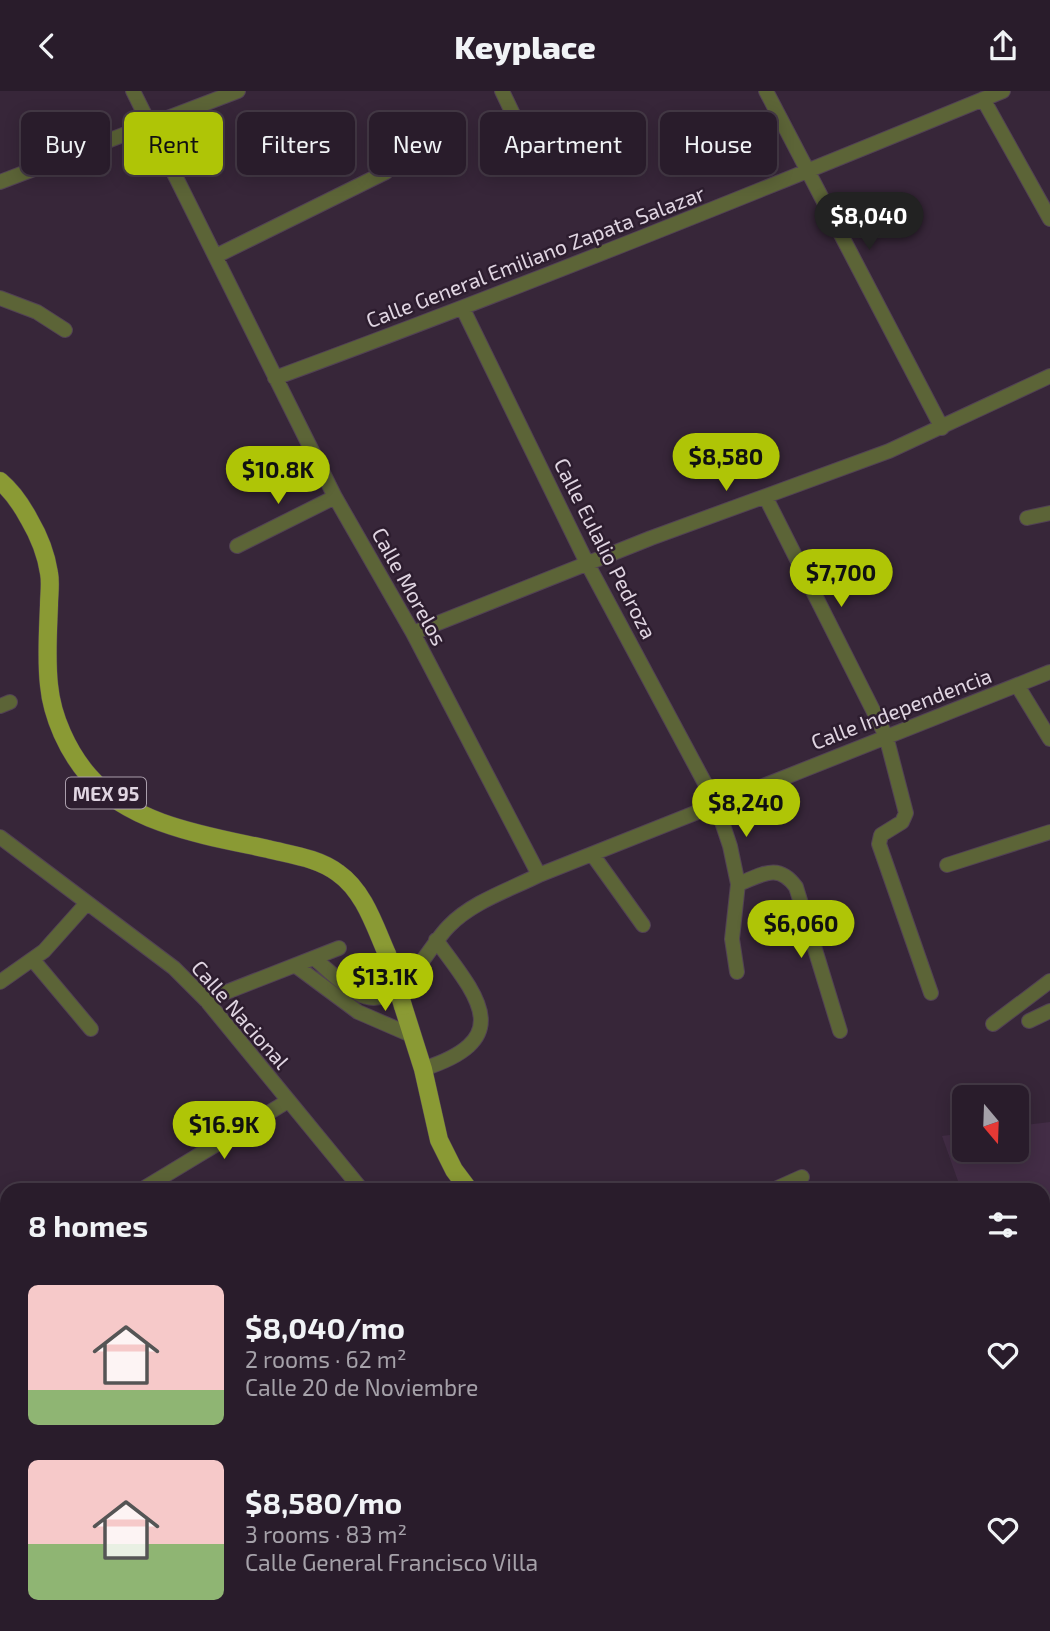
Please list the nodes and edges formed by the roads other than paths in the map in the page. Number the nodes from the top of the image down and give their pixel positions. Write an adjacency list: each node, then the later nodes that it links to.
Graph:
1 (133, 91): 7 (street, Calle Morelos)
2 (238, 91): 8 (street)
3 (502, 91): 9 (street)
4 (766, 91): 11 (street)
5 (1003, 91): 6 (street, Calle General Emiliano Zapata Salazar)
6 (983, 99): 11 (street, Calle General Emiliano Zapata Salazar); 15 (street)
7 (144, 112)
8 (182, 112)
9 (512, 112)
10 (124, 134): 14 (street)
11 (807, 173): 18 (street, Calle General Emiliano Zapata Salazar); 22 (street)
12 (176, 175): 16 (street, Calle Morelos)
13 (380, 175): 16 (street)
14 (0, 182)
15 (1050, 219)
16 (216, 256): 21 (street, Calle Morelos)
17 (0, 298): 19 (street)
18 (463, 309): 21 (street, Calle General Emiliano Zapata Salazar); 29 (street, Calle Eulalio Pedroza)
19 (65, 330)
20 (1050, 376): 22 (street)
21 (275, 378): 24 (street, Calle Morelos)
22 (942, 428): 25 (street)
23 (0, 481): 59 (main road, MEX 95, bridge)
24 (335, 496): 28 (street); 30 (street, Calle Morelos)
25 (766, 498): 29 (street); 33 (street)
26 (1050, 513): 27 (street)
27 (1027, 518)
28 (237, 546)
29 (587, 563): 30 (street); 35 (street, Calle Eulalio Pedroza)
30 (413, 633): 40 (street, Calle Morelos)
31 (1050, 672): 32 (street, Calle Independencia)
32 (1017, 685): 33 (street, Calle Independencia); 34 (street)
33 (886, 736): 35 (street, Calle Independencia); 52 (street)
34 (1050, 739)
35 (716, 804): 38 (street, Calle Independencia); 41 (street, Calle Eulalio Pedroza)
36 (1050, 832): 39 (street)
37 (0, 837): 42 (street, Calle Nacional)
38 (592, 854): 40 (street, Calle Independencia); 43 (street)
39 (947, 866)
40 (539, 875): 44 (street, Calle Independencia)
41 (738, 884): 49 (street, Calle Eulalio Pedroza); 58 (street)
42 (86, 904): 47 (street); 53 (street, Calle Nacional)
43 (643, 925)
44 (436, 940): 46 (street, Calle Independencia); 60 (street)
45 (339, 948): 46 (street)
46 (315, 959): 48 (street)
47 (33, 960): 51 (street); 57 (street)
48 (296, 966): 53 (street); 59 (street)
49 (737, 972)
50 (1050, 981): 56 (street)
51 (0, 982)
52 (931, 993)
53 (206, 1000): 61 (street, Calle Nacional)
54 (1050, 1011): 55 (street)
55 (1029, 1021)
56 (993, 1024)
57 (91, 1029)
58 (840, 1031)
59 (411, 1035): 60 (main road, MEX 95)
60 (422, 1069): 65 (main road, MEX 95)
61 (288, 1101): 63 (street); 64 (street, Calle Nacional)
62 (802, 1177): 66 (street)
63 (153, 1183)
64 (356, 1183)
65 (464, 1183)
66 (789, 1183)

